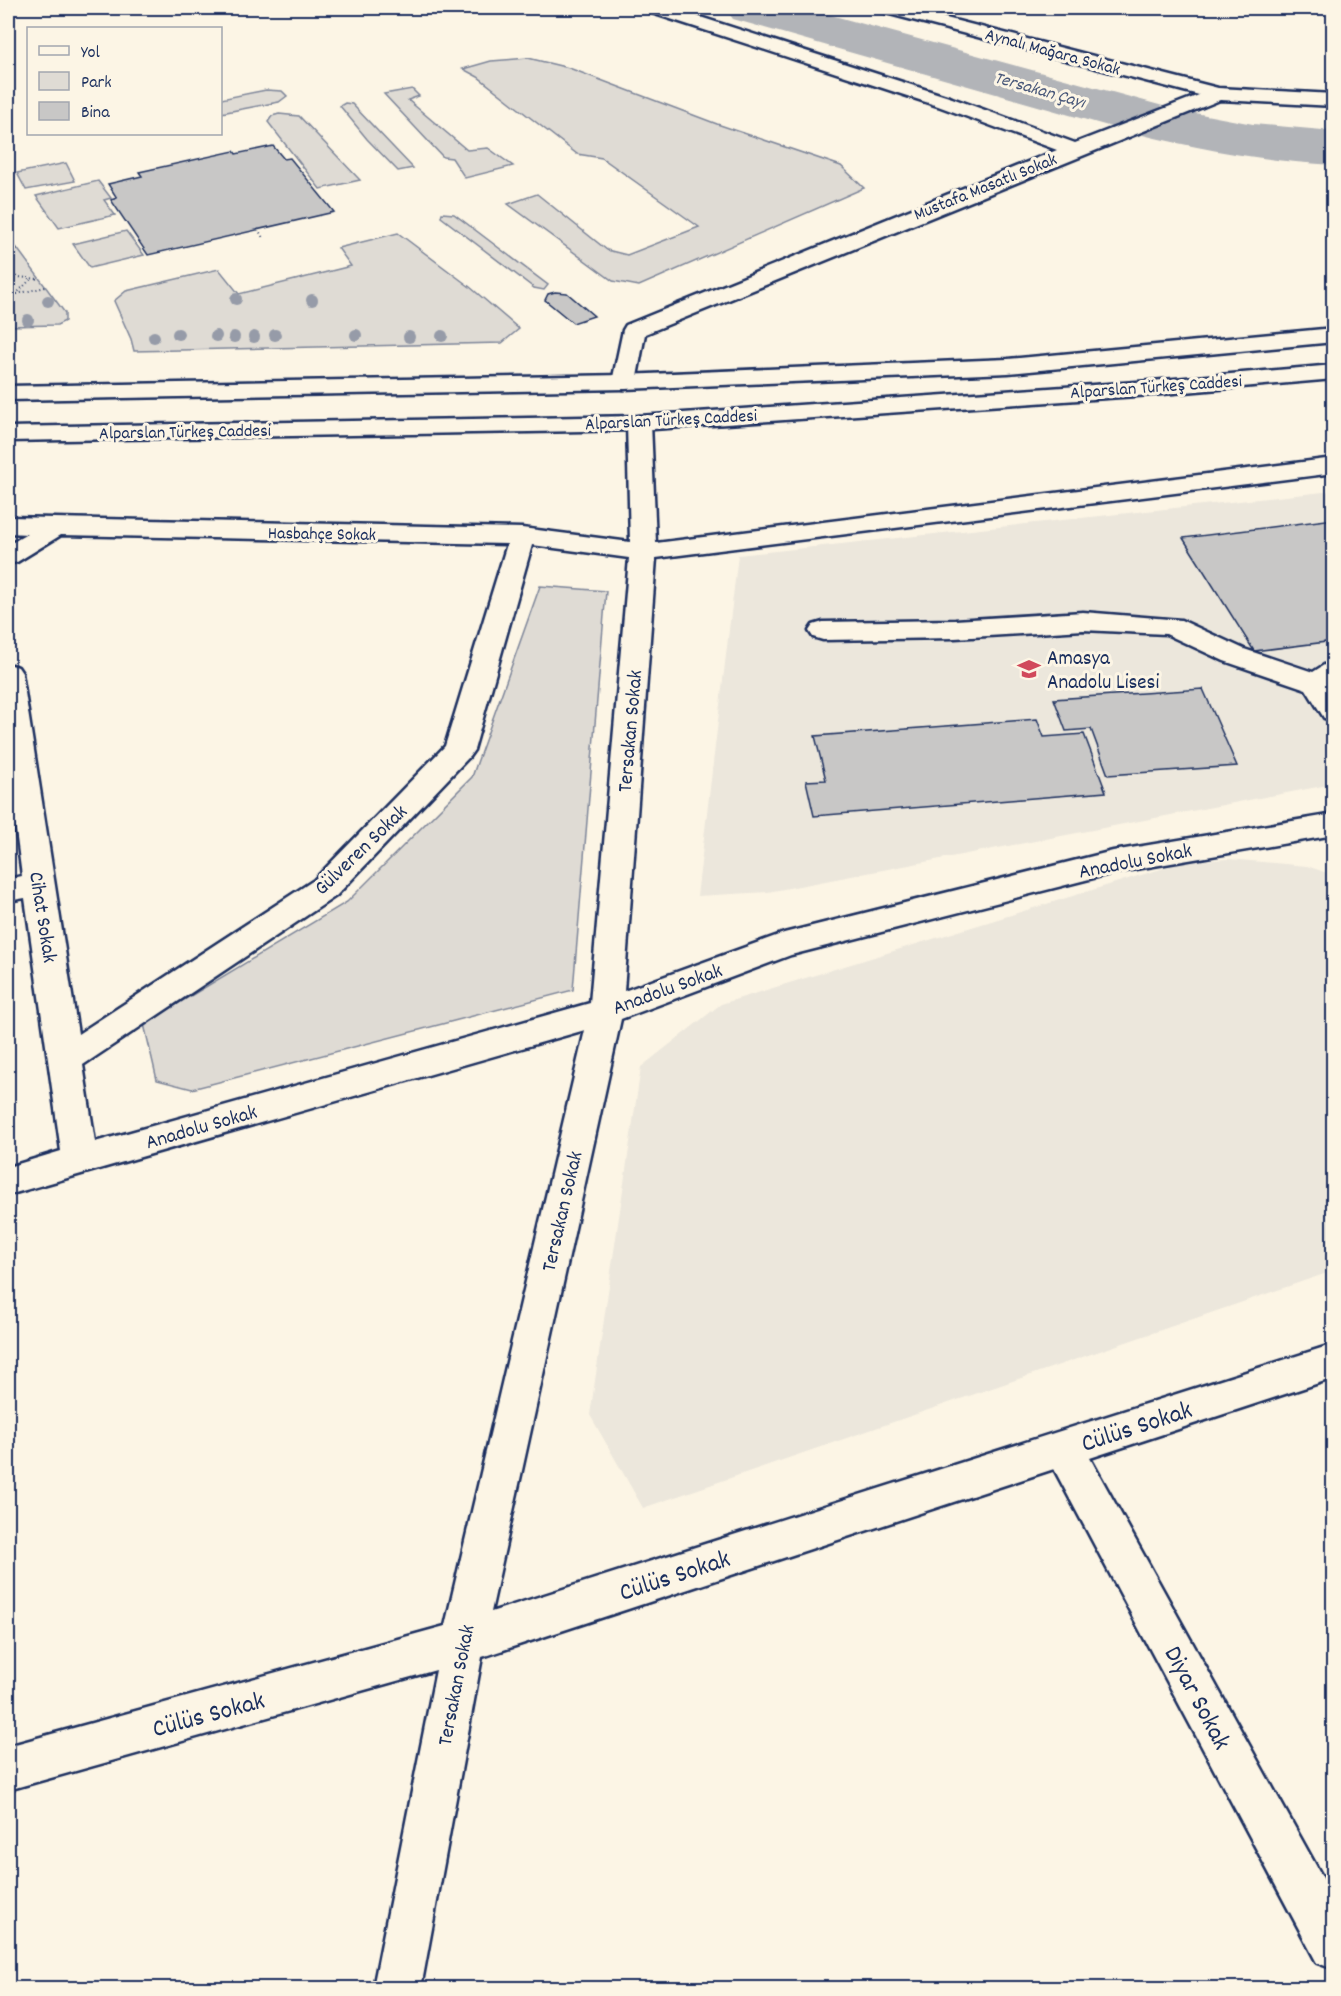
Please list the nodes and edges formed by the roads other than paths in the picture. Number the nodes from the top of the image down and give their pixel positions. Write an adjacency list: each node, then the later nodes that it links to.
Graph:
1 (655, 8): 5 (main road, Mustafa Masatlı Sokak)
2 (888, 8): 3 (main road, Aynalı Mağara Sokak)
3 (1218, 94): 4 (main road); 5 (main road)
4 (1334, 100)
5 (1075, 150): 8 (main road, Mustafa Masatlı Sokak)
6 (1334, 334): 8 (main road, Alparslan Türkeş Caddesi)
7 (1334, 372): 10 (main road, Alparslan Türkeş Caddesi)
8 (624, 382): 9 (main road, Alparslan Türkeş Caddesi)
9 (8, 393)
10 (639, 423): 11 (main road, Alparslan Türkeş Caddesi); 16 (main road, Tersakan Sokak)
11 (8, 434)
12 (1334, 465): 16 (main road, Hasbahçe Sokak)
13 (8, 525): 14 (main road, Hasbahçe Sokak)
14 (56, 527): 15 (main road, Hasbahçe Sokak); 17 (main road)
15 (522, 536): 16 (main road, Hasbahçe Sokak); 26 (main road, Gülveren Sokak)
16 (643, 552): 25 (main road, Tersakan Sokak)
17 (8, 556)
18 (823, 631): 20 (main road)
19 (8, 673): 23 (main road, Cihat Sokak)
20 (1325, 677): 21 (main road)
21 (1334, 711)
22 (1334, 824): 25 (main road, Anadolu Sokak)
23 (39, 884): 24 (main road); 26 (main road, Cihat Sokak)
24 (8, 890)
25 (606, 1011): 27 (main road, Anadolu Sokak); 31 (main road, Tersakan Sokak)
26 (65, 1060): 27 (main road, Cihat Sokak)
27 (80, 1160): 28 (main road, Anadolu Sokak)
28 (8, 1180)
29 (1334, 1360): 30 (main road, Cülüs Sokak)
30 (1064, 1448): 31 (main road, Cülüs Sokak); 33 (main road, Diyar Sokak)
31 (463, 1642): 32 (main road, Cülüs Sokak); 34 (main road, Tersakan Sokak)
32 (8, 1768)
33 (1334, 1946)
34 (401, 1984)

